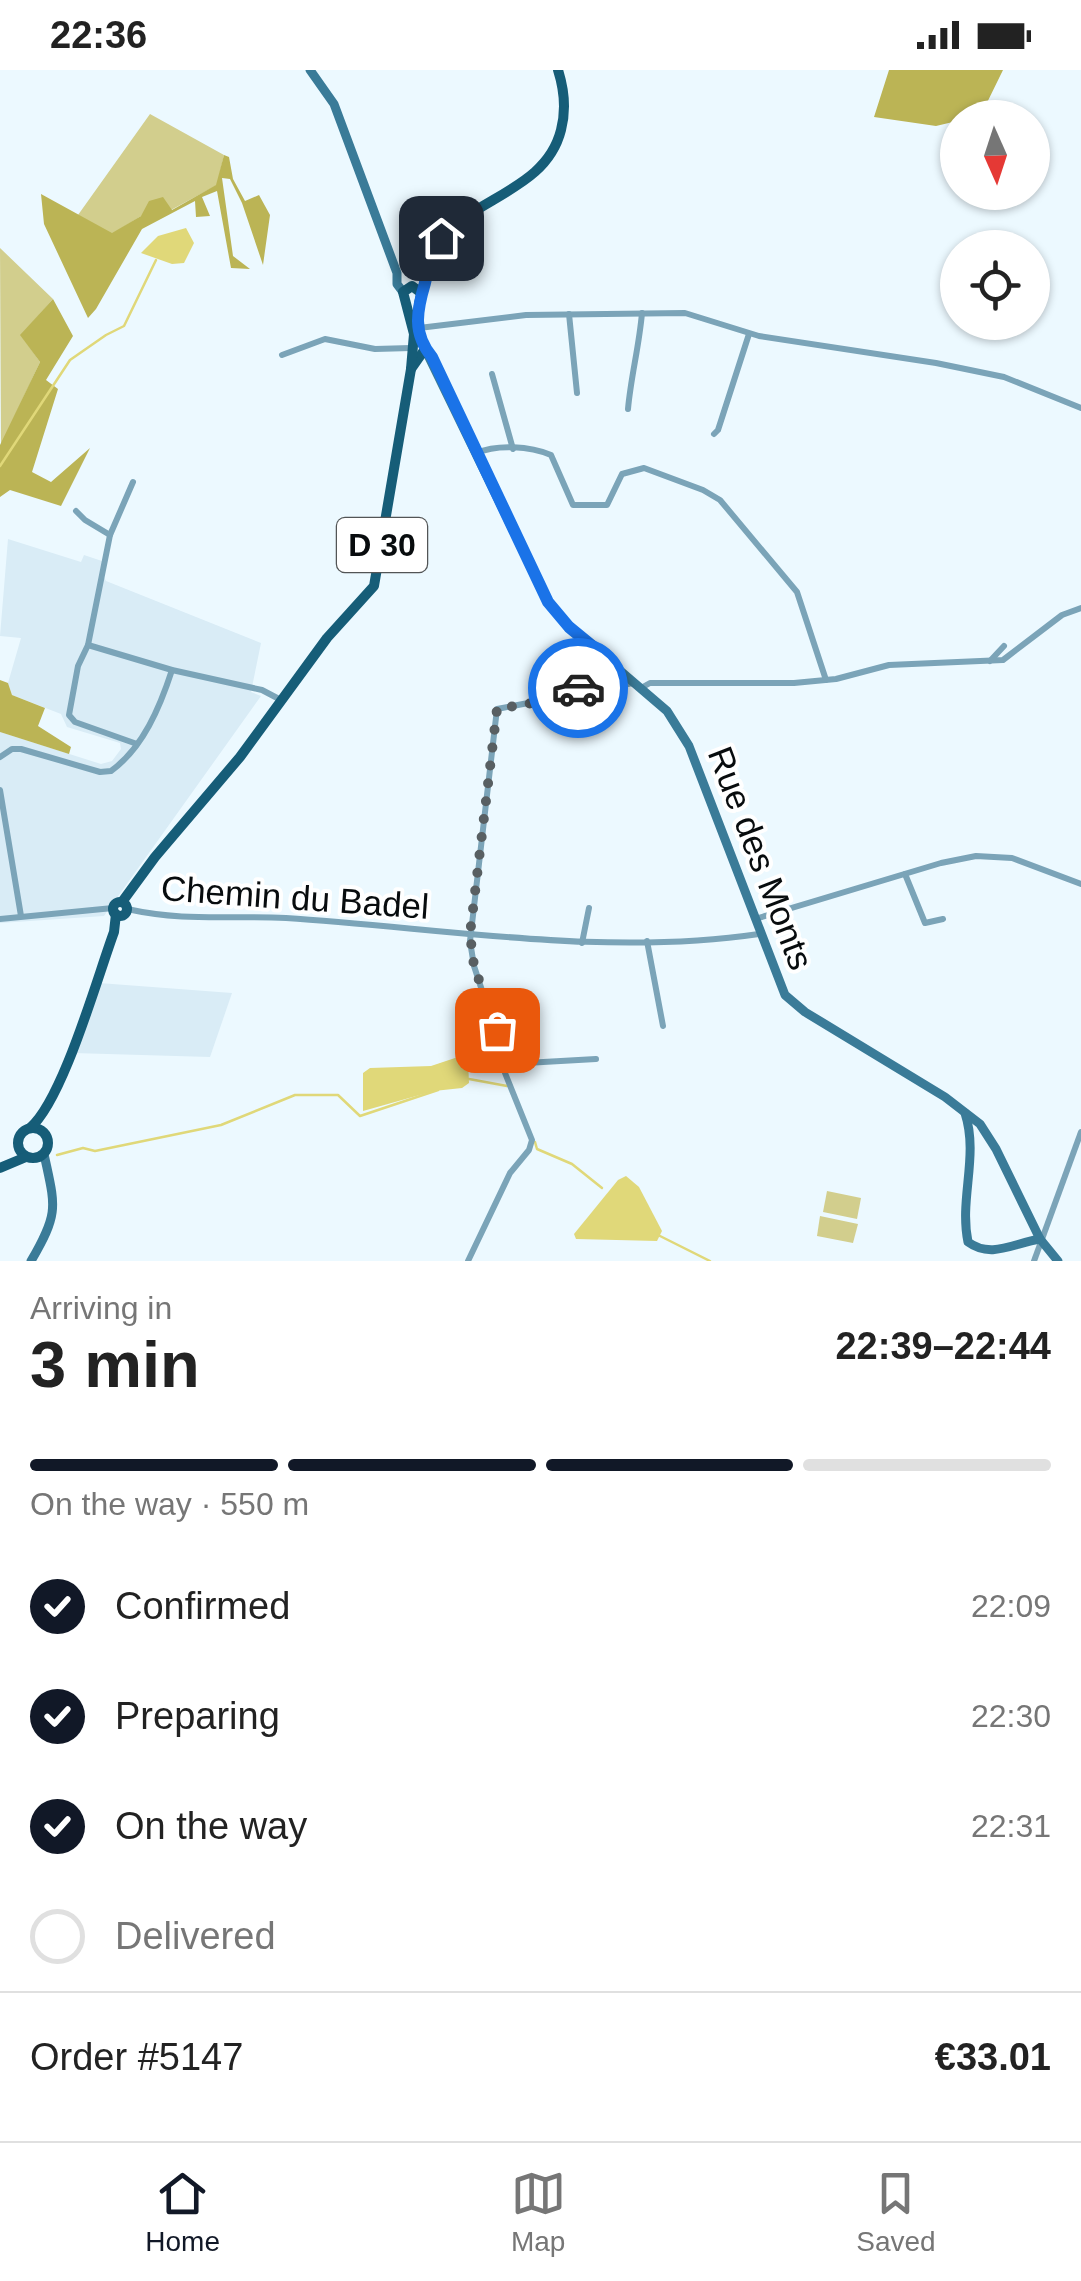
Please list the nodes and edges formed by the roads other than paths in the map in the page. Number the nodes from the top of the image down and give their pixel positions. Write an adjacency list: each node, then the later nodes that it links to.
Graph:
1 (310, 70): 3 (street)
2 (558, 70): 3 (main road, D 30)
3 (412, 293): 6 (main road, D 30); 8 (main road, D 30)
4 (642, 313): 5 (street); 7 (street); 13 (street)
5 (569, 314): 6 (street); 11 (street)
6 (419, 328): 8 (main road, D 30)
7 (749, 334): 12 (street); 14 (street)
8 (418, 349): 9 (street); 16 (street, Rue des Monts); 29 (main road, D 30)
9 (282, 355)
10 (492, 374): 15 (street)
11 (577, 393)
12 (1081, 408)
13 (628, 409)
14 (714, 434)
15 (513, 449): 16 (street); 26 (street)
16 (476, 453): 23 (street, Rue des Monts)
17 (133, 482): 19 (street)
18 (76, 510): 19 (street)
19 (110, 536): 21 (street)
20 (1081, 608): 24 (street)
21 (88, 645): 25 (street); 30 (street)
22 (1004, 646): 24 (street)
23 (597, 650): 27 (street, Rue des Monts); 28 (street)
24 (990, 662): 26 (street)
25 (172, 670): 29 (street); 30 (street)
26 (826, 680): 27 (street)
27 (637, 685): 28 (street); 42 (street, Rue des Monts)
28 (574, 696): 43 (street)
29 (280, 700): 37 (main road, D 30)
30 (136, 744): 31 (street)
31 (0, 756)
32 (0, 790): 34 (street)
33 (0, 857): 34 (street)
34 (11, 857): 39 (street)
35 (905, 874): 36 (street); 41 (street); 42 (street)
36 (1081, 884)
37 (119, 908): 39 (street, Chemin du Badel); 43 (street, Chemin du Badel); 50 (main road, D 30)
38 (589, 908): 46 (street)
39 (22, 916): 40 (street, Chemin du Badel)
40 (0, 918)
41 (943, 919)
42 (754, 920): 44 (street, Rue des Monts)
43 (470, 934): 46 (street, Chemin du Badel); 49 (street)
44 (759, 934): 45 (street, Chemin du Badel); 51 (street, Rue des Monts)
45 (646, 941): 46 (street, Chemin du Badel); 47 (street)
46 (582, 942)
47 (663, 1026)
48 (596, 1059): 49 (street)
49 (506, 1064): 62 (street)
50 (52, 1099): 52 (main road, D 30); 54 (main road, D 30)
51 (964, 1112): 53 (street, Rue des Monts); 56 (street)
52 (30, 1128): 54 (main road); 57 (main road)
53 (984, 1130): 56 (street); 60 (street, Rue des Monts)
54 (44, 1132): 58 (main road)
55 (1081, 1132): 60 (street)
56 (971, 1137): 60 (street)
57 (18, 1146): 58 (main road); 59 (main road)
58 (34, 1156): 59 (main road); 61 (street)
59 (0, 1165)
60 (1040, 1239): 63 (street); 64 (street, Rue des Monts)
61 (32, 1261)
62 (468, 1261)
63 (1034, 1261)
64 (1058, 1261)

